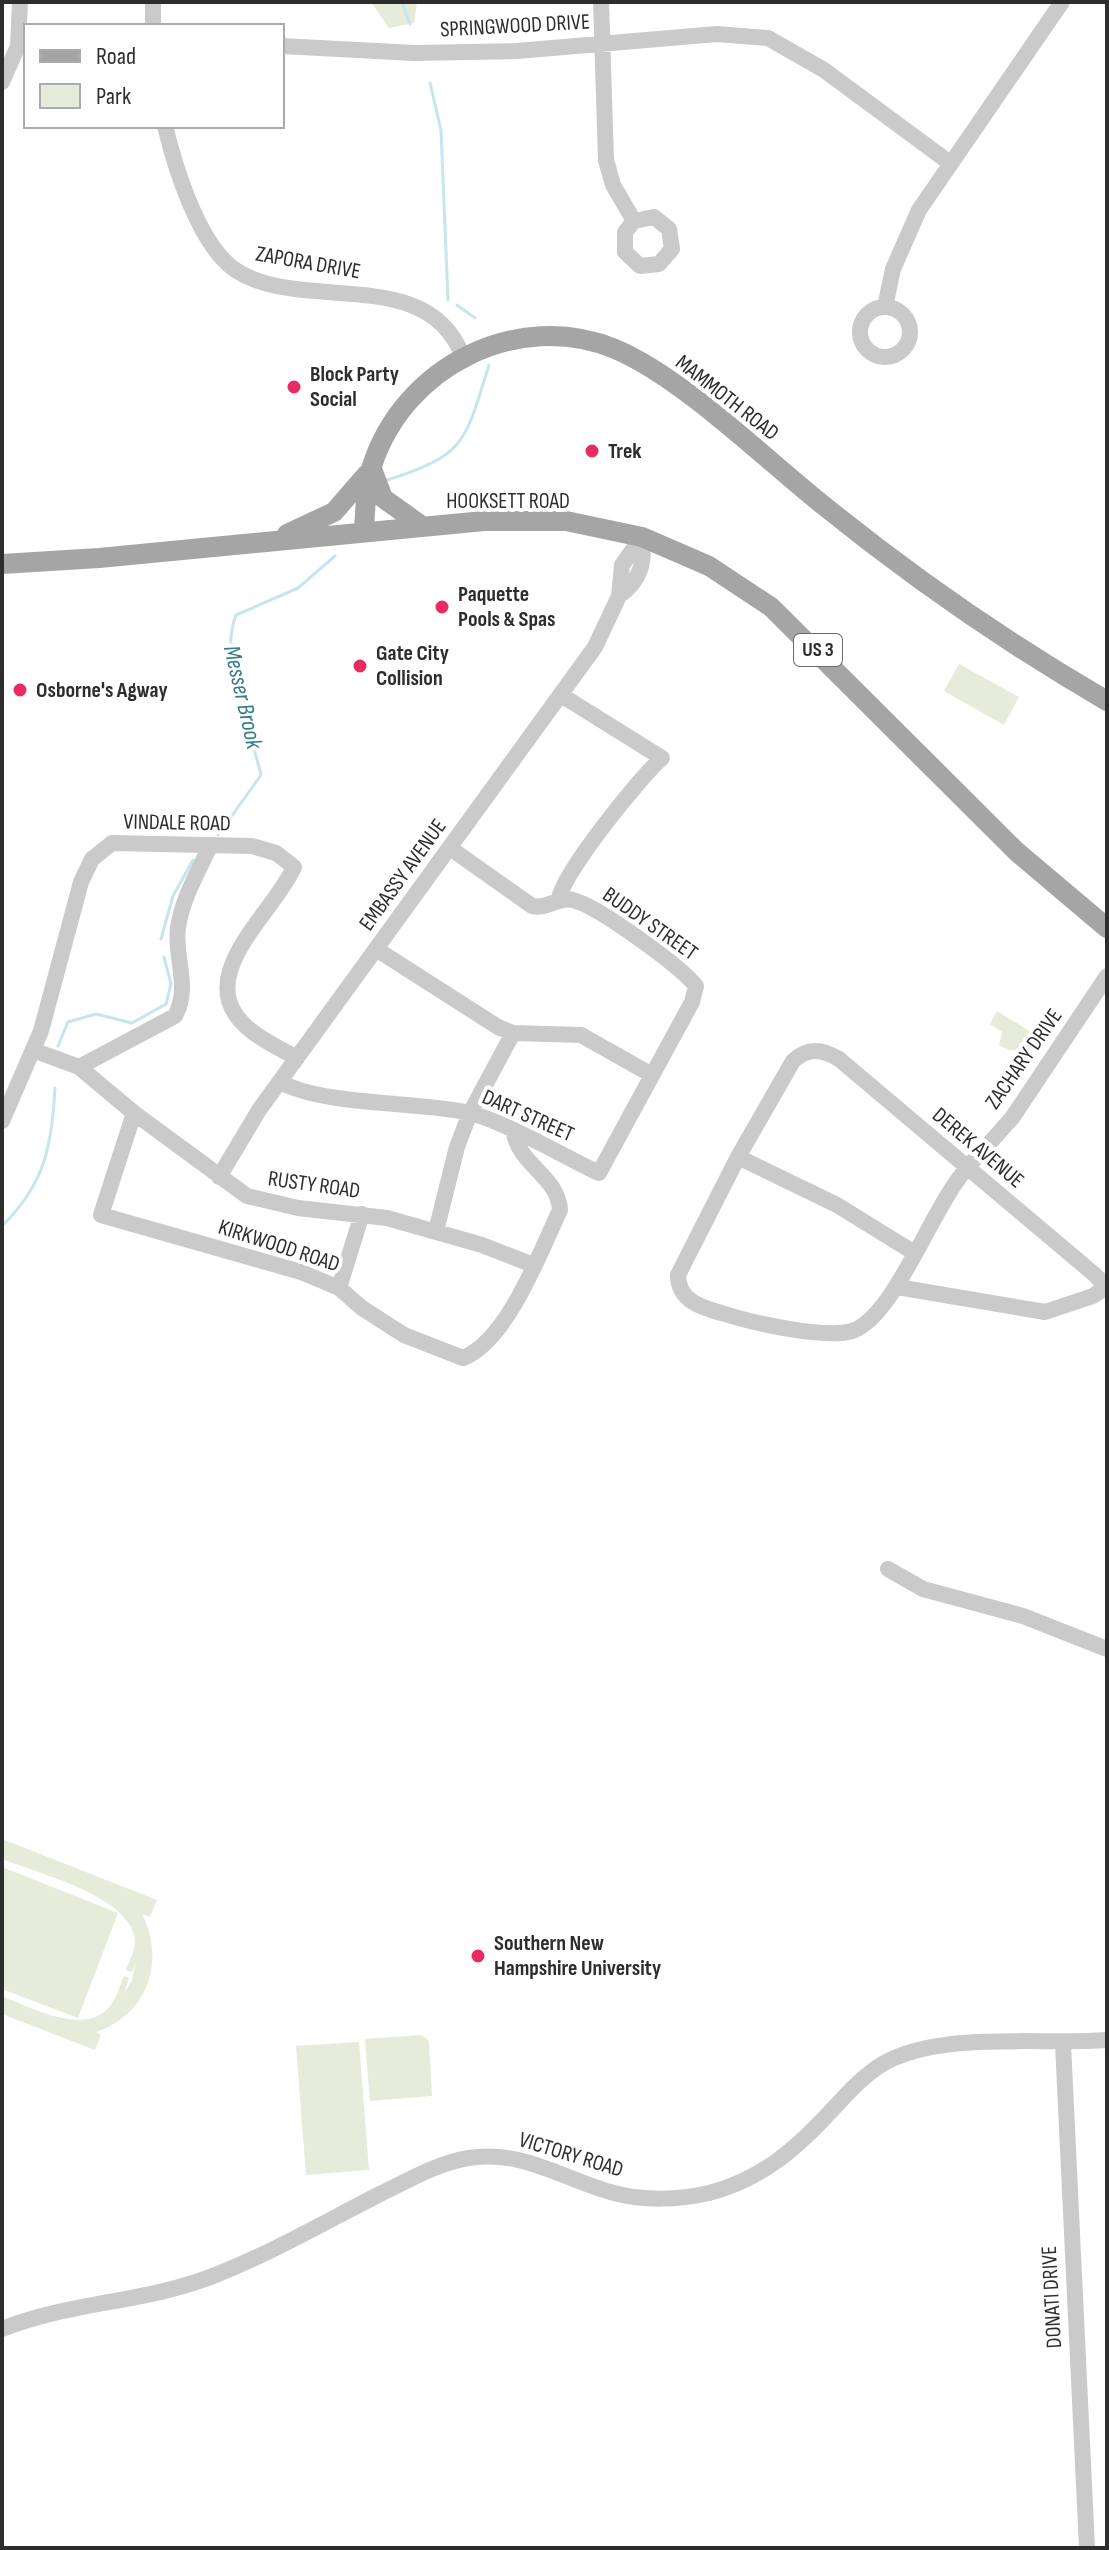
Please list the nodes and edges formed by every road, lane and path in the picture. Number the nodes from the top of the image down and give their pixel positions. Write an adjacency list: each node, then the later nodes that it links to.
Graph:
1 (20, 2): 8 (street)
2 (153, 2): 5 (street)
3 (601, 2): 6 (street)
4 (1062, 2): 10 (street)
5 (153, 24)
6 (602, 44): 7 (street, SPRINGWOOD DRIVE); 10 (street, SPRINGWOOD DRIVE); 11 (street)
7 (284, 46)
8 (2, 82)
9 (166, 128): 13 (street, ZAPORA DRIVE)
10 (950, 163): 12 (street)
11 (634, 221)
12 (885, 307)
13 (463, 357): 14 (main road, MAMMOTH ROAD); 21 (main road, MAMMOTH ROAD)
14 (372, 467): 15 (main road); 16 (main road, MAMMOTH ROAD); 18 (main road)
15 (422, 526): 16 (main road, HOOKSETT ROAD / US 3); 17 (main road, HOOKSETT ROAD / US 3)
16 (364, 532): 18 (main road, HOOKSETT ROAD / US 3)
17 (642, 537): 20 (street, EMBASSY AVENUE); 25 (main road, HOOKSETT ROAD / US 3)
18 (274, 541): 19 (main road, HOOKSETT ROAD / US 3)
19 (2, 564)
20 (561, 695): 23 (street, EMBASSY AVENUE); 24 (street)
21 (1107, 701)
22 (210, 846): 29 (street, VINDALE ROAD); 30 (street, VINDALE ROAD); 31 (street)
23 (450, 848): 24 (street, BUDDY STREET); 26 (street, EMBASSY AVENUE)
24 (559, 899): 32 (street, BUDDY STREET)
25 (1107, 928)
26 (376, 949): 28 (street); 30 (street, EMBASSY AVENUE)
27 (1107, 976): 39 (street, ZACHARY DRIVE)
28 (513, 1033): 32 (street); 35 (street)
29 (33, 1050): 31 (street, RUSTY ROAD); 36 (street, VINDALE ROAD)
30 (297, 1058): 33 (street, EMBASSY AVENUE)
31 (79, 1067): 34 (street, RUSTY ROAD)
32 (652, 1075): 37 (street, DART STREET)
33 (280, 1082): 35 (street, DART STREET); 40 (street, EMBASSY AVENUE)
34 (134, 1113): 40 (street, RUSTY ROAD); 47 (street, KIRKWOOD ROAD)
35 (470, 1113): 37 (street, DART STREET); 42 (street)
36 (2, 1121)
37 (514, 1133): 44 (street)
38 (738, 1157): 39 (street, DEREK AVENUE); 43 (street); 45 (street, ZACHARY DRIVE)
39 (967, 1168): 43 (street, ZACHARY DRIVE); 46 (street, DEREK AVENUE)
40 (219, 1177): 41 (street, RUSTY ROAD)
41 (362, 1214): 42 (street, RUSTY ROAD); 47 (street)
42 (436, 1231): 44 (street, RUSTY ROAD)
43 (913, 1252): 45 (street, ZACHARY DRIVE)
44 (533, 1265): 47 (street, KIRKWOOD ROAD)
45 (897, 1287): 46 (street)
46 (1106, 1287)
47 (339, 1288)
48 (888, 1569): 49 (street)
49 (1107, 1649)
50 (1107, 2040): 51 (street, VICTORY ROAD)
51 (1063, 2044): 52 (street, VICTORY ROAD); 53 (street, DONATI DRIVE)
52 (2, 2329)
53 (1087, 2548)

